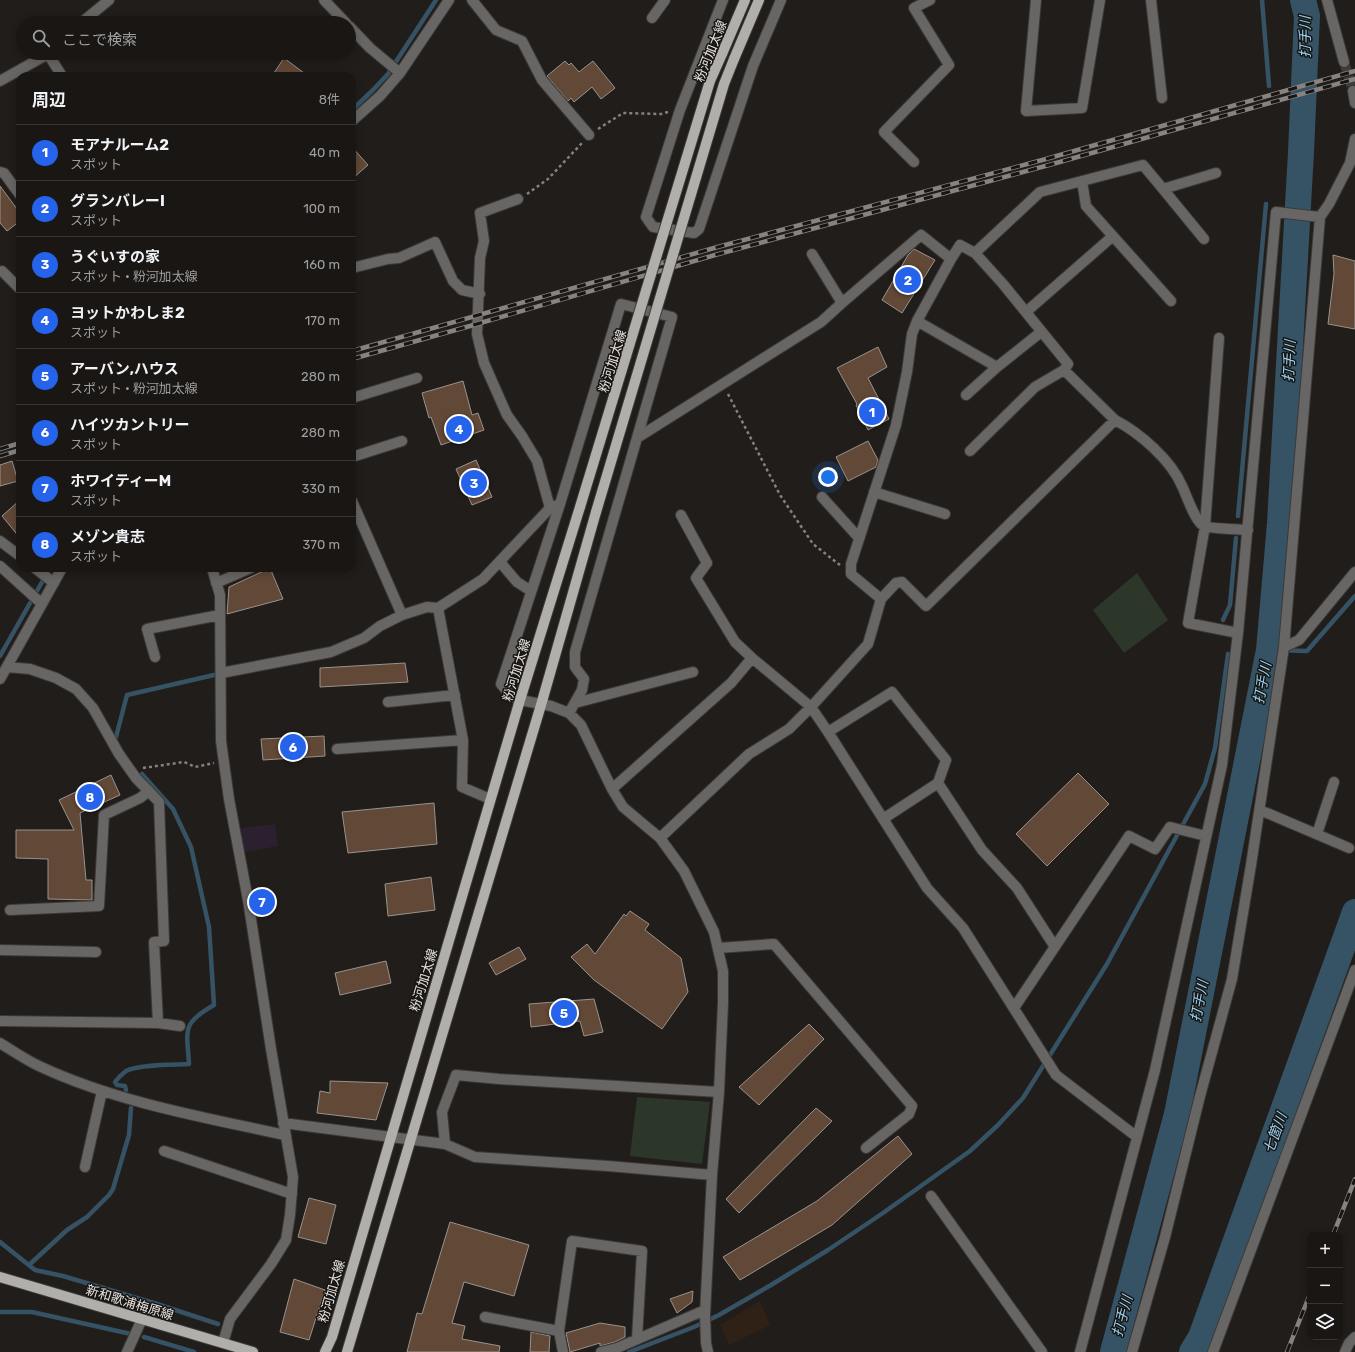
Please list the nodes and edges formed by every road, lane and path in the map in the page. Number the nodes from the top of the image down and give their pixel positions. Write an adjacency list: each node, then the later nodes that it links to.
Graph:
1 (108, 0): 15 (street)
2 (324, 0): 16 (street)
3 (449, 0): 22 (street)
4 (472, 0): 32 (street)
5 (665, 0): 17 (street)
6 (723, 0): 30 (street)
7 (744, 0): 104 (main road, 粉河加太線, bridge)
8 (759, 0): 107 (main road, 粉河加太線, bridge)
9 (781, 0): 30 (street)
10 (930, 0): 34 (street)
11 (1036, 0): 12 (street)
12 (1100, 0)
13 (1150, 0): 28 (street)
14 (1327, 0): 21 (street)
15 (89, 16)
16 (339, 16)
17 (652, 18)
18 (356, 33): 22 (street)
19 (38, 60): 23 (street)
20 (53, 60): 25 (street)
21 (1344, 62)
22 (395, 70): 31 (street)
23 (16, 72)
24 (16, 72): 26 (street)
25 (60, 72)
26 (0, 81)
27 (1353, 91): 29 (street)
28 (1162, 98)
29 (1355, 103)
30 (680, 110): 32 (path)
31 (356, 117)
32 (589, 135): 40 (path)
33 (1355, 139): 41 (street)
34 (914, 162)
35 (0, 172): 39 (street)
36 (1216, 173): 38 (street)
37 (1082, 181): 38 (street); 42 (street); 45 (street)
38 (1163, 189): 43 (street)
39 (16, 190)
40 (518, 199): 50 (street)
41 (1320, 217): 75 (street); 96 (street)
42 (1113, 236): 51 (street); 53 (street)
43 (1204, 239)
44 (812, 254): 52 (street)
45 (975, 254): 46 (street); 53 (street)
46 (951, 259): 52 (street); 54 (street)
47 (356, 267): 50 (street)
48 (2, 271): 49 (street)
49 (16, 286)
50 (480, 294): 70 (street)
51 (1171, 301)
52 (842, 303): 60 (street)
53 (1026, 312): 55 (street)
54 (917, 322): 57 (street); 68 (street)
55 (1041, 332): 57 (street); 58 (street)
56 (1219, 338): 74 (street)
57 (997, 367): 61 (street)
58 (1064, 370): 63 (street); 66 (street)
59 (417, 378): 62 (street)
60 (723, 385): 64 (street); 86 (path)
61 (966, 395)
62 (356, 397)
63 (1115, 420): 74 (street); 90 (street)
64 (637, 438): 70 (street); 106 (street)
65 (402, 441): 67 (street)
66 (970, 451)
67 (356, 456)
68 (874, 492): 72 (street); 76 (street)
69 (822, 498): 76 (street)
70 (555, 506): 79 (street); 89 (street)
71 (356, 510): 94 (street)
72 (945, 514)
73 (681, 515): 98 (street)
74 (1205, 526): 75 (street); 95 (street)
75 (1248, 530): 95 (street)
76 (859, 538): 86 (street)
77 (0, 541): 78 (street)
78 (16, 553)
79 (500, 562): 89 (street); 92 (street)
80 (0, 566): 91 (street)
81 (40, 572): 87 (street)
82 (59, 572): 87 (street)
83 (213, 572): 88 (street)
84 (242, 572): 88 (street)
85 (1355, 572): 96 (street)
86 (851, 574): 90 (street)
87 (51, 581): 91 (street)
88 (216, 583): 93 (street)
89 (531, 591): 104 (street)
90 (880, 599): 108 (street)
91 (40, 601): 99 (street)
92 (438, 608): 94 (street); 103 (street)
93 (220, 615): 97 (street); 101 (street)
94 (402, 615): 101 (street)
95 (1238, 633): 123 (street)
96 (1284, 647): 120 (street)
97 (155, 657)
98 (752, 658): 108 (street); 117 (street)
99 (7, 668): 102 (street); 114 (street)
100 (693, 672): 106 (street)
101 (221, 673): 113 (street)
102 (0, 679)
103 (455, 695): 105 (street); 111 (street)
104 (520, 700): 107 (street); 119 (main road, 粉河加太線)
105 (388, 702)
106 (575, 703): 109 (street)
107 (540, 705): 109 (street); 143 (main road, 粉河加太線)
108 (811, 707): 110 (street); 124 (street)
109 (569, 713): 117 (street)
110 (828, 732): 116 (street); 121 (street)
111 (463, 740): 112 (street); 119 (street)
112 (337, 749)
113 (224, 760): 114 (path); 139 (street)
114 (130, 769): 118 (street)
115 (1334, 782): 122 (street)
116 (938, 783): 121 (street); 127 (street)
117 (612, 789): 124 (street)
118 (149, 791): 126 (street); 134 (street)
119 (490, 799): 141 (main road, 粉河加太線)
120 (1260, 810): 122 (street); 168 (street)
121 (883, 819): 132 (street)
122 (1317, 834): 125 (street)
123 (1206, 836): 127 (street); 142 (street)
124 (660, 838): 128 (street)
125 (1349, 848)
126 (10, 910)
127 (1055, 947): 132 (street)
128 (718, 948): 138 (street); 145 (street)
129 (0, 950): 130 (street)
130 (96, 952)
131 (1355, 970): 169 (street)
132 (1014, 1008): 142 (street)
133 (0, 1021): 134 (street)
134 (158, 1023): 135 (street)
135 (180, 1026)
136 (0, 1043): 137 (street)
137 (102, 1091): 140 (street); 147 (street)
138 (719, 1092): 144 (street); 148 (street)
139 (283, 1123): 140 (street); 141 (street)
140 (285, 1135): 149 (street)
141 (390, 1136): 143 (street); 161 (main road, 粉河加太線)
142 (1137, 1137): 167 (street)
143 (411, 1139): 144 (street); 162 (main road, 粉河加太線)
144 (444, 1144): 148 (street)
145 (866, 1148)
146 (164, 1151): 149 (street)
147 (85, 1167)
148 (712, 1175): 152 (street)
149 (292, 1194): 158 (street)
150 (931, 1196): 166 (street)
151 (0, 1277): 154 (main road, 新和歌浦梅原線)
152 (705, 1313): 157 (street); 165 (street)
153 (485, 1317): 155 (street)
154 (142, 1319): 158 (main road, 新和歌浦梅原線); 159 (street)
155 (559, 1331): 157 (street); 163 (street)
156 (1355, 1337): 170 (street)
157 (637, 1339): 164 (street)
158 (223, 1344): 160 (main road, 新和歌浦梅原線)
159 (127, 1352)
160 (253, 1352)
161 (325, 1352)
162 (347, 1352)
163 (563, 1352)
164 (601, 1352)
165 (708, 1352)
166 (1042, 1352)
167 (1080, 1352)
168 (1132, 1352)
169 (1213, 1352)
170 (1345, 1352)

